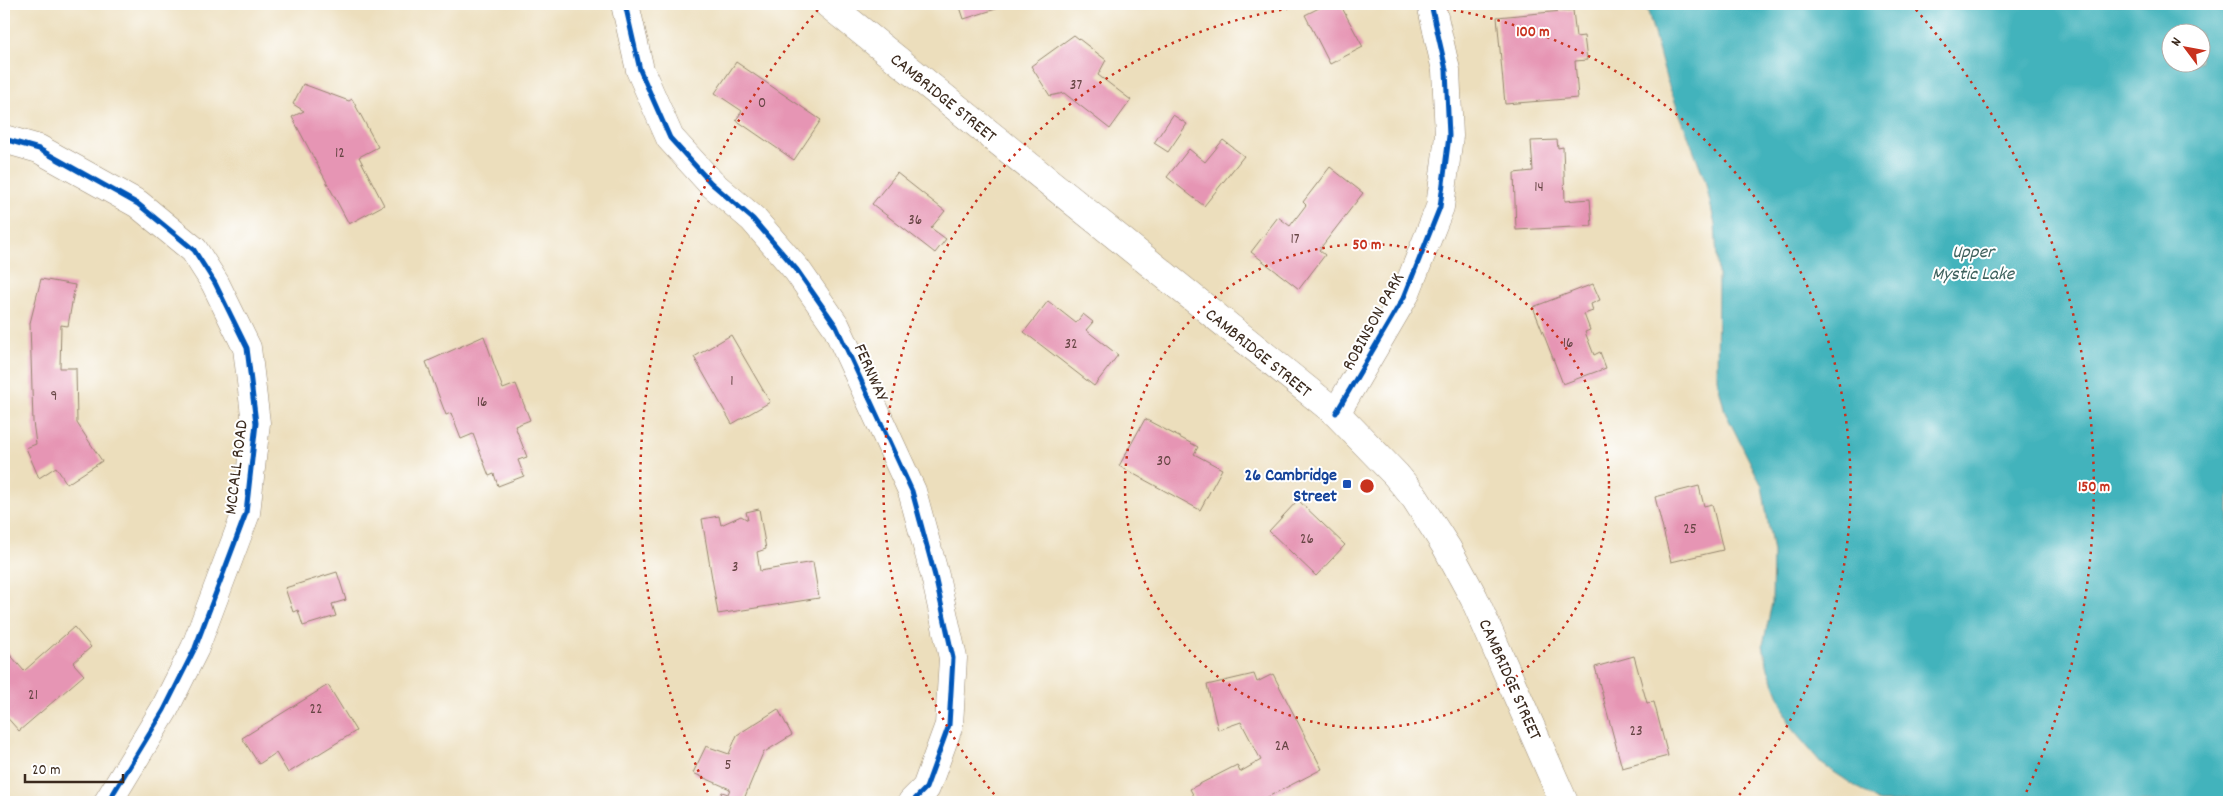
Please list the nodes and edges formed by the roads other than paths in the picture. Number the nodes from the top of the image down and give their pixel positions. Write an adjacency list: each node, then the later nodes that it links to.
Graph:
1 (625, 4): 7 (main road, FERNWAY)
2 (828, 4): 5 (main road, CAMBRIDGE STREET)
3 (1431, 4): 5 (main road, ROBINSON PARK)
4 (4, 139): 6 (main road, MCCALL ROAD)
5 (1336, 414): 8 (main road, CAMBRIDGE STREET)
6 (108, 802)
7 (912, 802)
8 (1564, 802)

